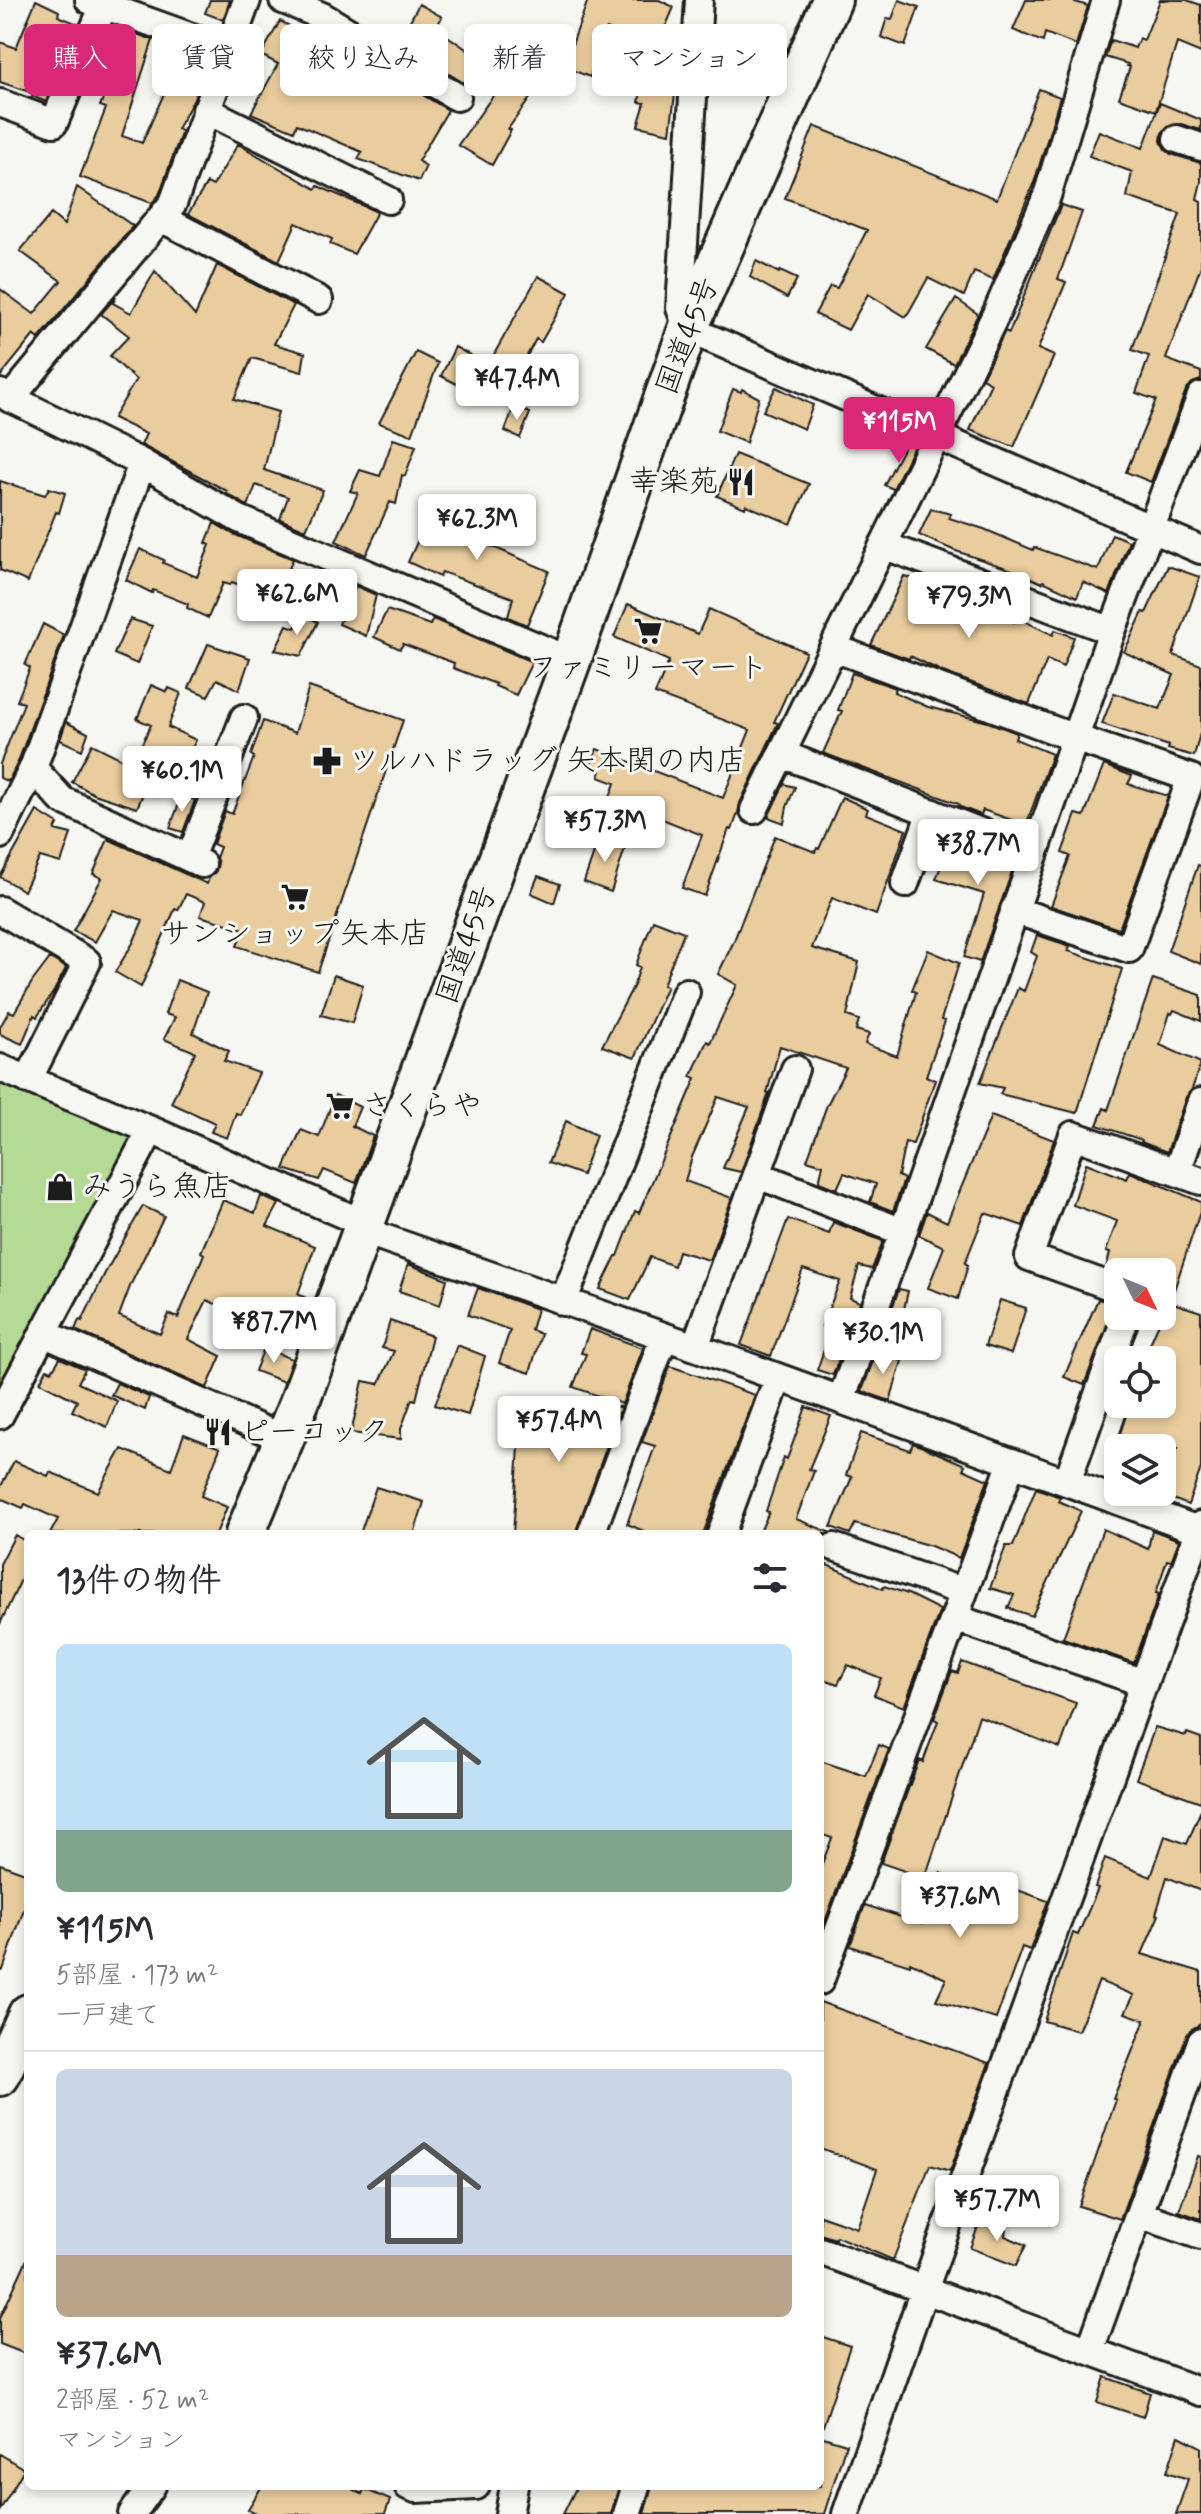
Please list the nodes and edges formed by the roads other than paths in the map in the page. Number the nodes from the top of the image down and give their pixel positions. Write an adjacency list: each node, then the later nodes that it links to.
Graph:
1 (247, 0): 8 (street)
2 (283, 0): 10 (street)
3 (699, 0): 16 (street)
4 (832, 0): 16 (highway, 国道45号)
5 (1106, 0): 19 (street)
6 (96, 3): 7 (street); 11 (street)
7 (155, 24)
8 (238, 24)
9 (211, 96): 12 (street)
10 (457, 97)
11 (0, 103)
12 (206, 110): 13 (street); 14 (street)
13 (388, 200)
14 (161, 218): 15 (street); 17 (street)
15 (319, 300)
16 (688, 329): 19 (street); 26 (highway, 国道45号)
17 (5, 396): 20 (street)
18 (1201, 396): 21 (street)
19 (937, 437): 21 (street); 22 (street)
20 (142, 463): 26 (street); 30 (street)
21 (1151, 528): 23 (street); 24 (street)
22 (883, 545): 24 (street); 25 (street)
23 (1201, 550)
24 (1112, 631): 28 (street)
25 (834, 648): 28 (street); 29 (street)
26 (571, 661): 46 (highway, 国道45号)
27 (244, 718): 30 (street)
28 (1075, 738): 34 (street); 37 (street)
29 (782, 754): 31 (street); 32 (street)
30 (33, 768): 33 (street)
31 (754, 810)
32 (931, 812): 34 (street); 35 (street)
33 (0, 835)
34 (1034, 853): 37 (street)
35 (905, 884)
36 (0, 910): 41 (street)
37 (1014, 910): 47 (street)
38 (686, 992): 49 (street)
39 (0, 1068): 41 (street)
40 (795, 1069): 44 (street)
41 (28, 1080): 43 (street)
42 (1201, 1102): 45 (street)
43 (151, 1130): 46 (street); 51 (street)
44 (758, 1175): 47 (street); 53 (street)
45 (1189, 1176): 48 (street)
46 (364, 1226): 49 (street); 57 (highway, 国道45号)
47 (903, 1232): 55 (street)
48 (1104, 1284)
49 (563, 1302): 52 (street)
50 (1121, 1330): 59 (street)
51 (43, 1333): 56 (street); 57 (street)
52 (664, 1337): 53 (street); 62 (street)
53 (695, 1347): 54 (street)
54 (778, 1378): 55 (street); 63 (street)
55 (841, 1400): 58 (street)
56 (0, 1415)
57 (284, 1439): 61 (highway, 国道45号)
58 (1012, 1462): 59 (street); 65 (street)
59 (1067, 1482): 60 (street)
60 (1200, 1528): 67 (street)
61 (247, 1530)
62 (592, 1530)
63 (722, 1530)
64 (834, 1547): 65 (street)
65 (964, 1592): 66 (street)
66 (955, 1618): 67 (street); 68 (street)
67 (1144, 1683): 76 (street)
68 (824, 1970)
69 (24, 2023): 71 (highway)
70 (1201, 2042): 72 (street)
71 (0, 2076)
72 (1191, 2103): 73 (street)
73 (1139, 2214): 74 (street); 77 (street)
74 (1201, 2236)
75 (824, 2252): 76 (street)
76 (924, 2290): 77 (street); 85 (street)
77 (1090, 2350): 78 (street)
78 (1201, 2392)
79 (149, 2490): 82 (street)
80 (513, 2490): 83 (street)
81 (635, 2490): 84 (street)
82 (132, 2514)
83 (509, 2514)
84 (627, 2514)
85 (846, 2514)

